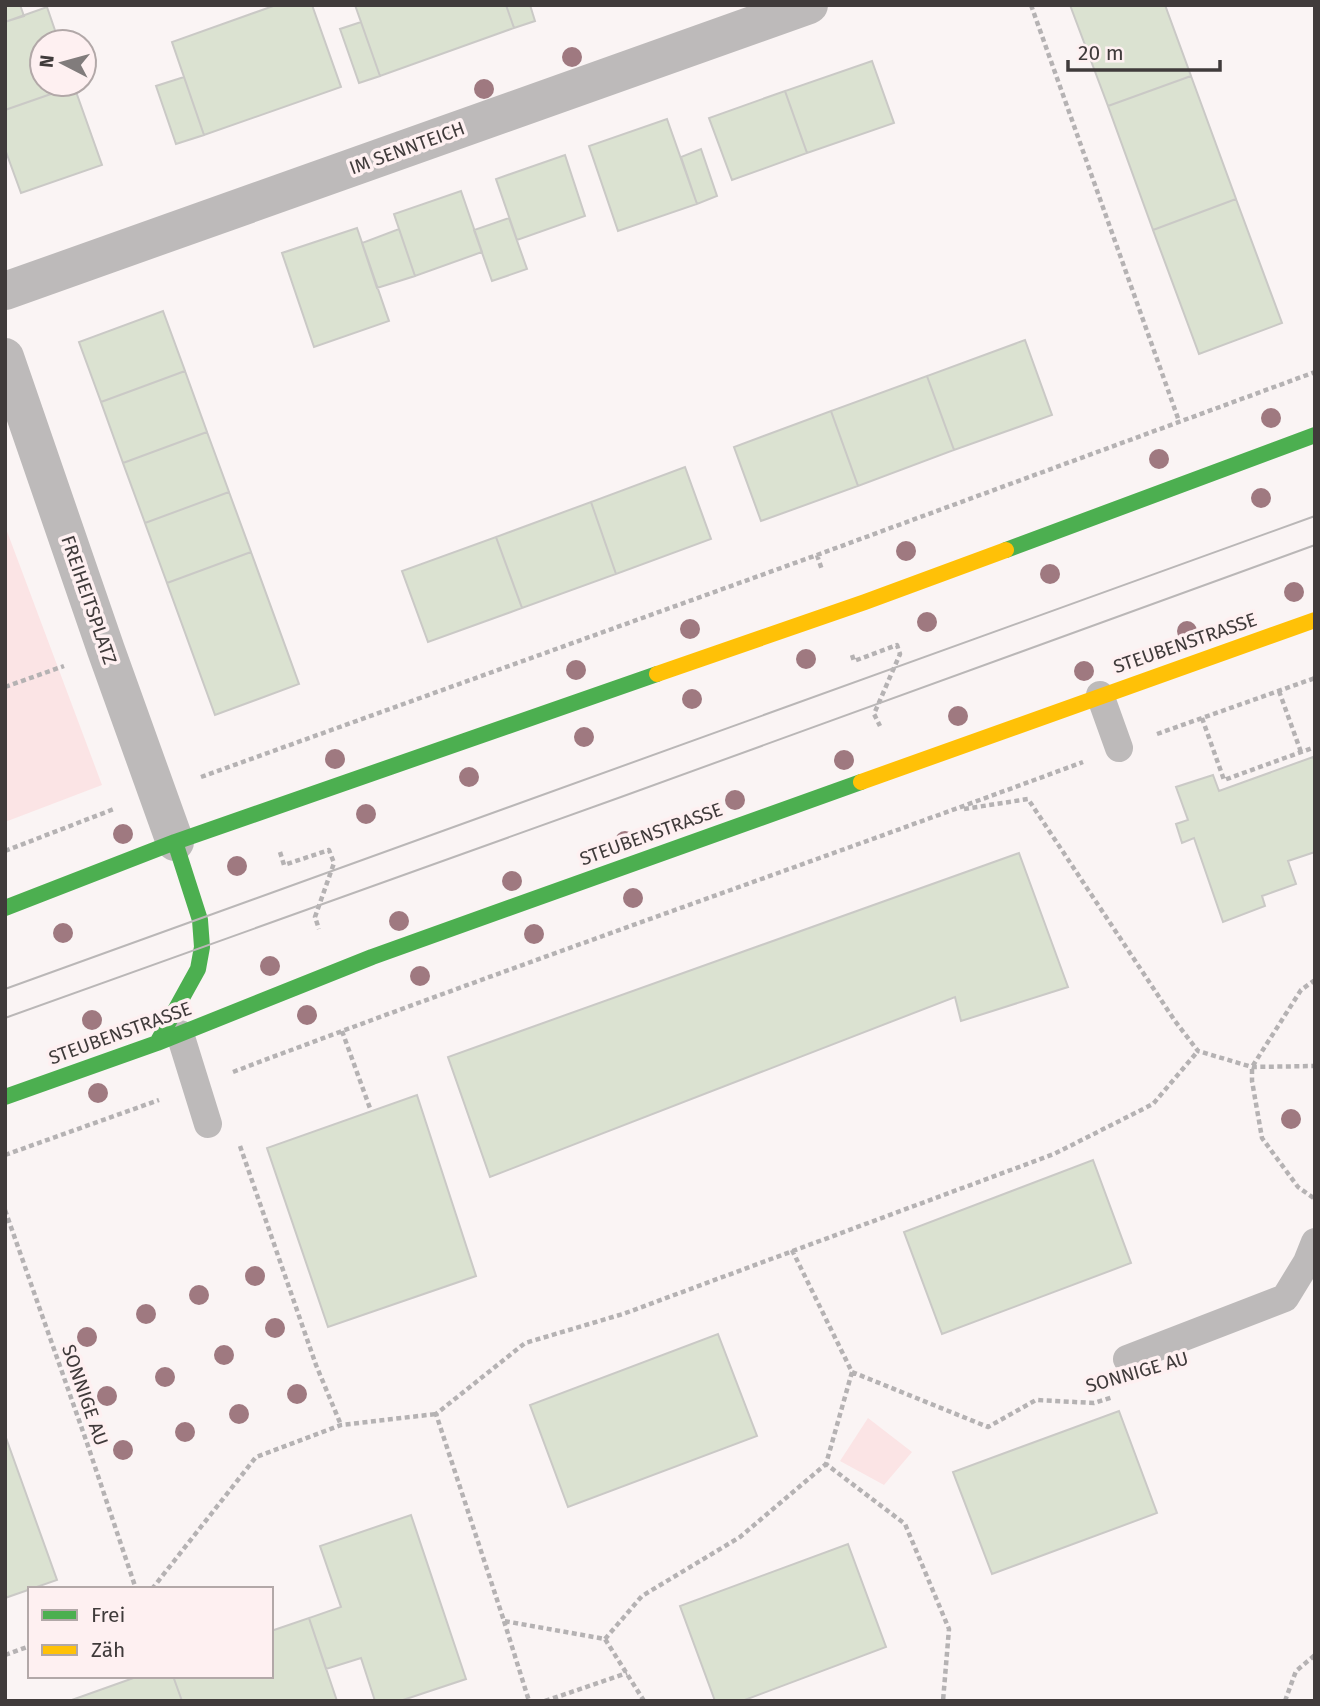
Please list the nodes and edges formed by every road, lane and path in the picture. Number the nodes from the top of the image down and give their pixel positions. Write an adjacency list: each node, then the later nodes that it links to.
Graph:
1 (809, 5): 3 (street, IM SENNTEICH)
2 (1031, 5): 6 (path)
3 (5, 291)
4 (5, 357): 11 (street, FREIHEITSPLATZ)
5 (1315, 372): 6 (path)
6 (1179, 421): 8 (path)
7 (1315, 435): 9 (street)
8 (817, 555): 9 (path); 22 (path)
9 (837, 612): 17 (path); 23 (street)
10 (1315, 620): 15 (street, STEUBENSTRASSE)
11 (106, 650): 13 (path); 22 (street, FREIHEITSPLATZ)
12 (1315, 678): 14 (path)
13 (5, 687)
14 (1279, 691): 16 (path); 20 (path)
15 (1100, 695): 19 (lane); 21 (street, STEUBENSTRASSE)
16 (1202, 718): 19 (path); 20 (path)
17 (892, 723)
18 (1315, 747): 20 (path)
19 (1119, 748): 24 (path)
20 (1301, 752)
21 (932, 757): 24 (path); 29 (street, STEUBENSTRASSE)
22 (158, 793): 25 (street, FREIHEITSPLATZ); 26 (path)
23 (266, 810): 25 (street); 28 (path)
24 (950, 811): 31 (path); 34 (path)
25 (175, 842): 27 (street); 33 (street)
26 (5, 851)
27 (5, 908)
28 (320, 931)
29 (372, 957): 31 (path); 33 (street, STEUBENSTRASSE)
30 (1315, 980): 36 (path)
31 (393, 1013): 32 (path)
32 (342, 1031): 37 (path); 39 (path)
33 (169, 1038): 37 (lane); 38 (street, STEUBENSTRASSE)
34 (1198, 1051): 36 (path); 45 (path)
35 (1315, 1066): 36 (path)
36 (1252, 1067): 42 (path)
37 (196, 1086): 40 (lane); 41 (path)
38 (5, 1097)
39 (371, 1111)
40 (208, 1124): 50 (path)
41 (5, 1155)
42 (1315, 1199)
43 (5, 1210): 52 (path, SONNIGE AU)
44 (1315, 1242): 46 (lane)
45 (792, 1250): 47 (path); 49 (path)
46 (1127, 1359)
47 (852, 1372): 48 (path, SONNIGE AU); 51 (path)
48 (1119, 1395)
49 (436, 1414): 50 (path); 54 (path)
50 (341, 1425): 53 (path)
51 (826, 1464): 55 (path); 63 (path)
52 (135, 1587)
53 (154, 1587)
54 (504, 1621): 55 (path); 60 (path)
55 (606, 1639): 59 (path)
56 (28, 1647): 57 (path)
57 (5, 1655)
58 (1315, 1655): 64 (path)
59 (627, 1673): 61 (path); 62 (path)
60 (529, 1701)
61 (545, 1701)
62 (644, 1701)
63 (943, 1701)
64 (1285, 1701)

